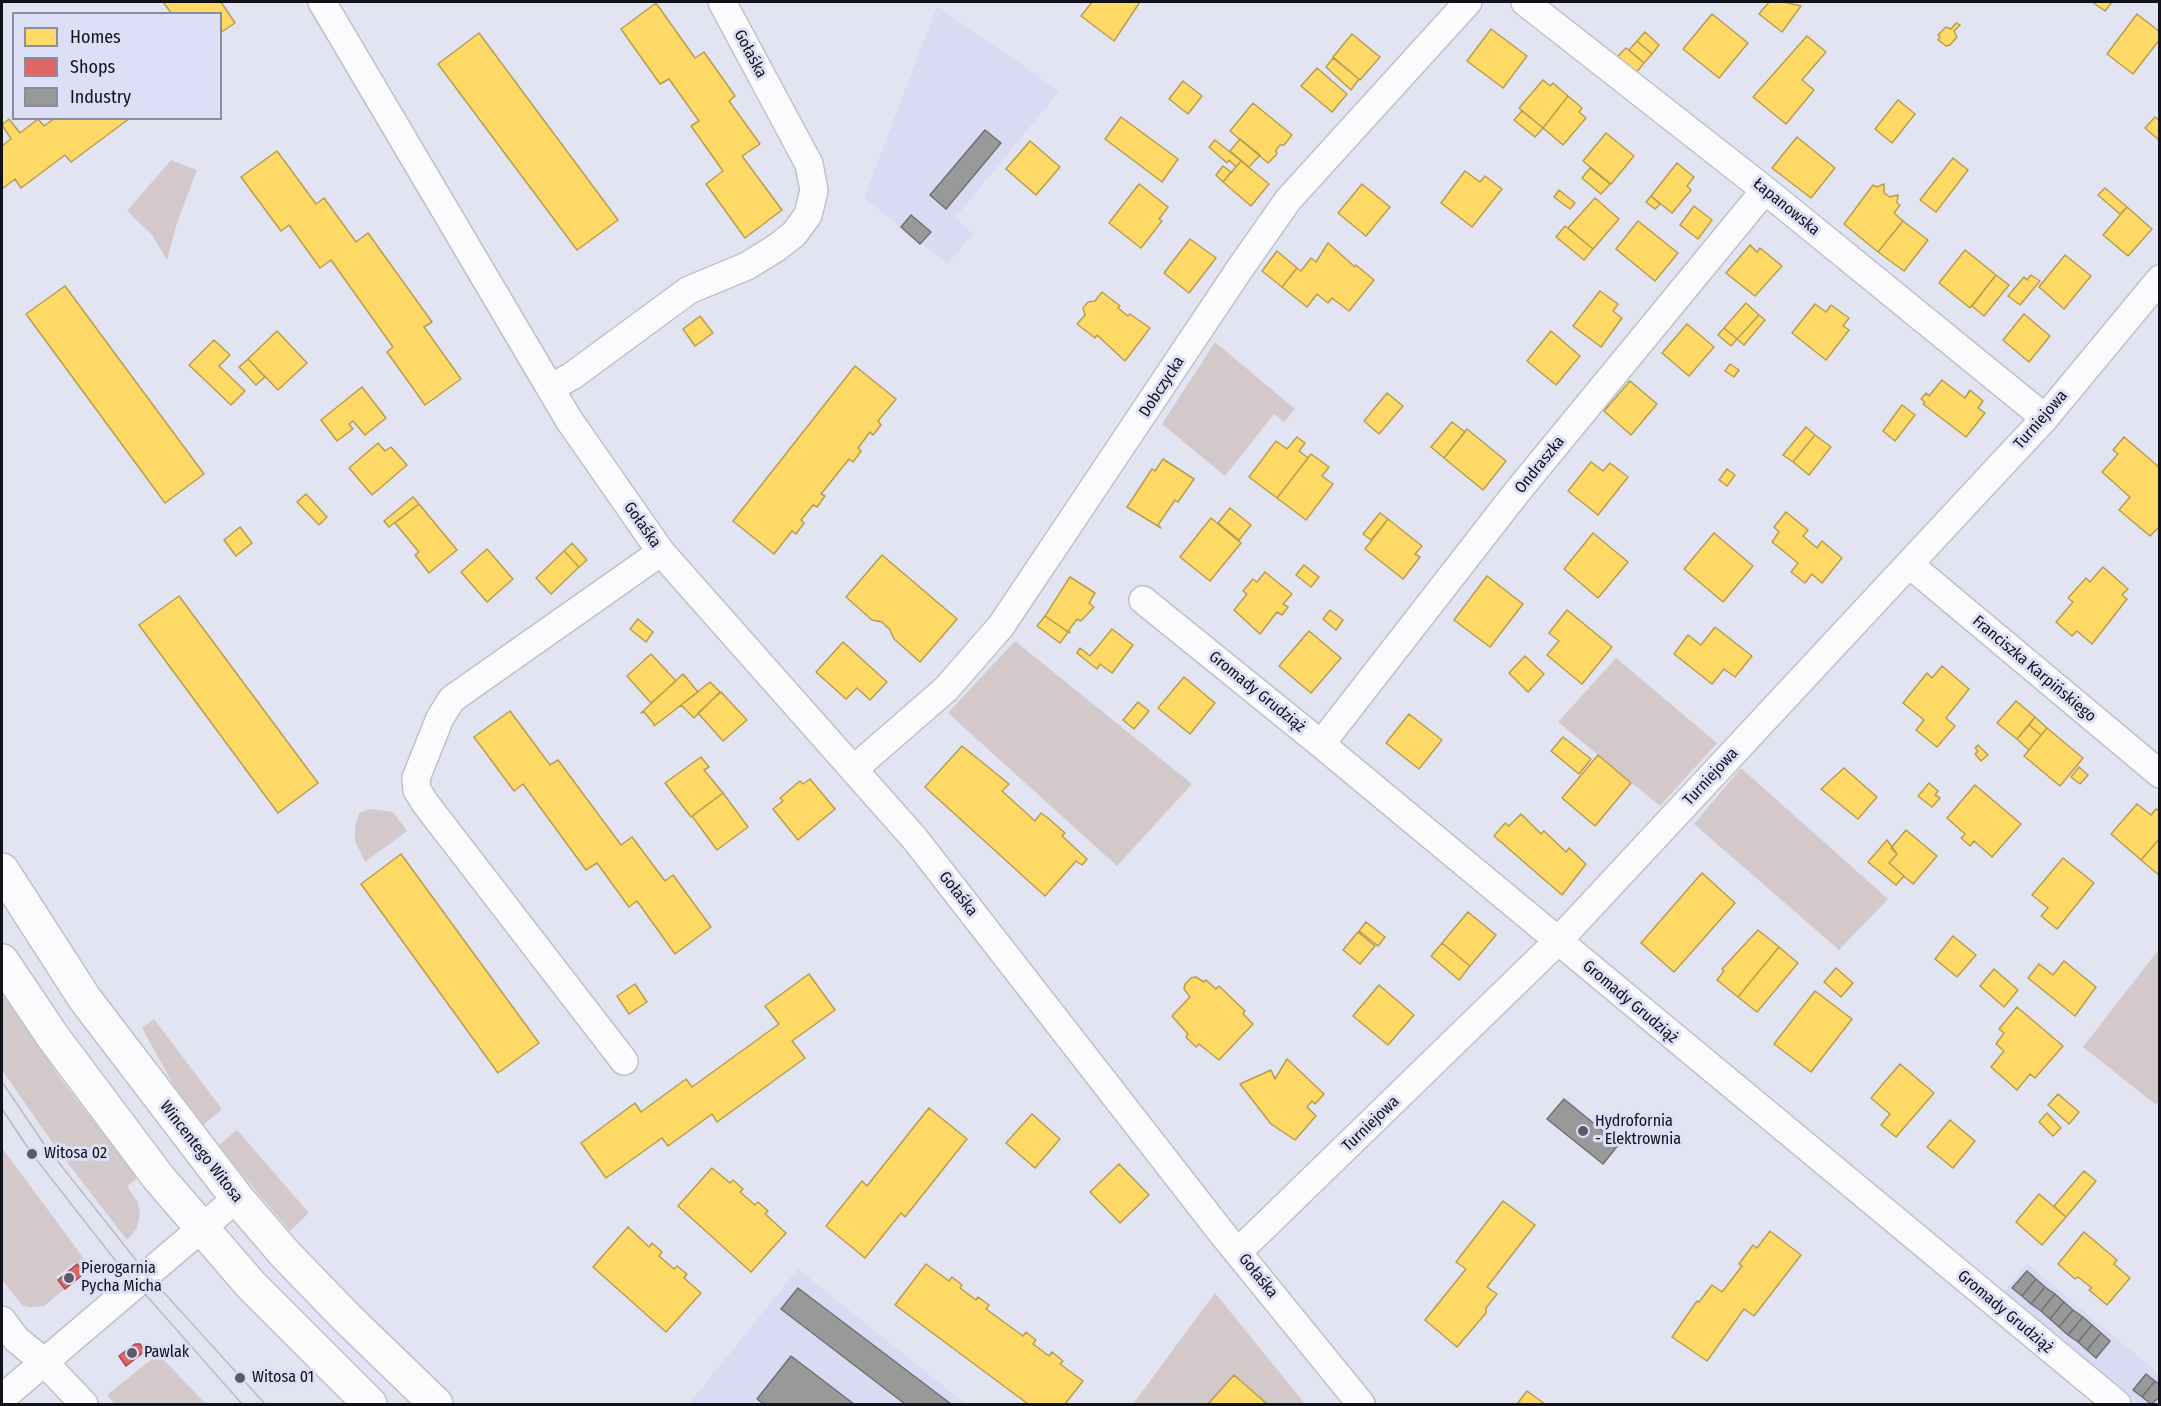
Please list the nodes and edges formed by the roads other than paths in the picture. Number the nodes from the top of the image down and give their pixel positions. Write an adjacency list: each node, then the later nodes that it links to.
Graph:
1 (322, 2): 7 (street, Gołaśka)
2 (722, 2): 7 (street, Gołaśka)
3 (1468, 2): 13 (street, Dobczycka)
4 (1525, 2): 5 (street, Łapanowska)
5 (1765, 190): 8 (street, Łapanowska); 12 (street, Ondraszka)
6 (2160, 279): 8 (street, Turniejowa)
7 (550, 388): 9 (street, Gołaśka)
8 (2045, 418): 10 (street, Turniejowa)
9 (661, 552): 13 (street, Gołaśka); 18 (street)
10 (1909, 564): 14 (street, Franciszka Karpińskiego); 16 (street, Turniejowa)
11 (1143, 600): 12 (street, Gromady Grudziąż)
12 (1321, 744): 16 (street, Gromady Grudziąż)
13 (854, 769): 21 (street, Gołaśka)
14 (2160, 774)
15 (2, 870): 19 (main road, Wincentego Witosa)
16 (1557, 942): 21 (street, Turniejowa); 29 (street, Gromady Grudziąż)
17 (2, 961): 20 (main road)
18 (624, 1061)
19 (237, 1198): 20 (street); 27 (main road, Wincentego Witosa)
20 (201, 1229): 23 (street); 26 (main road)
21 (1238, 1252): 28 (street, Gołaśka)
22 (2, 1320): 23 (street)
23 (44, 1361): 24 (street); 25 (street)
24 (2, 1398)
25 (84, 1404)
26 (370, 1404)
27 (436, 1404)
28 (1361, 1404)
29 (2118, 1404)

